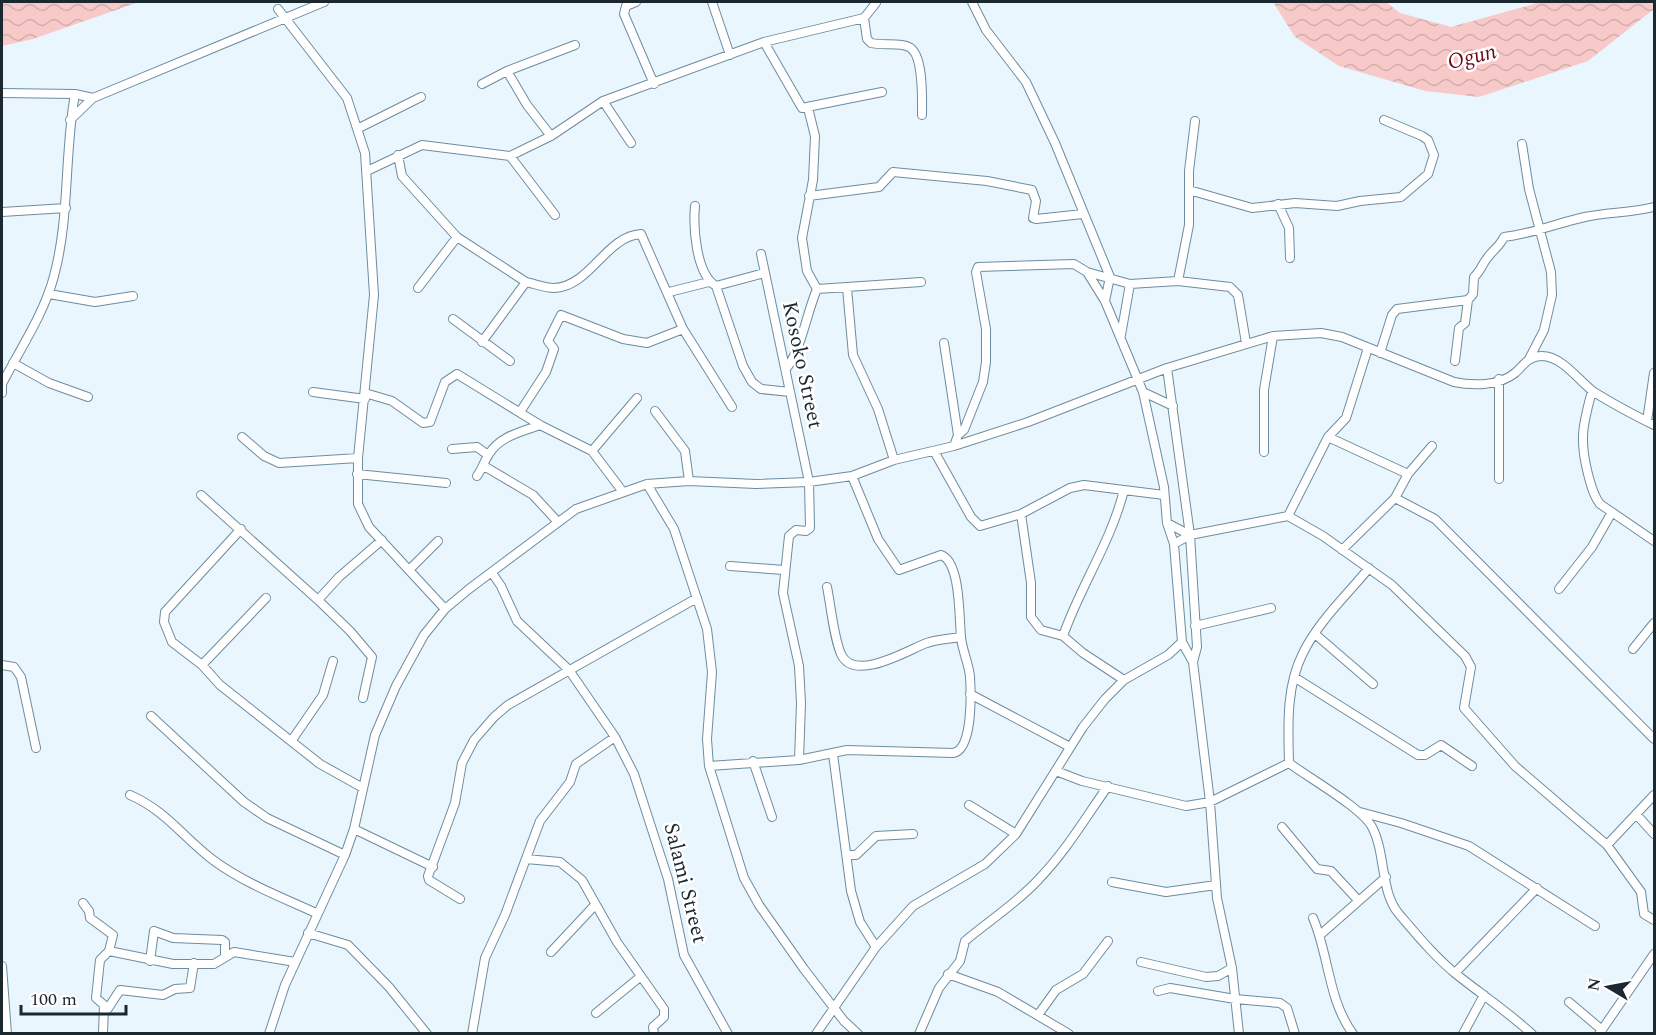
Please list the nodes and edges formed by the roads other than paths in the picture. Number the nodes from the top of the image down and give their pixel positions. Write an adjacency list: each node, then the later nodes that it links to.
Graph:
1 (324, 2): 8 (street)
2 (636, 2): 14 (street)
3 (712, 2): 11 (street)
4 (972, 2): 41 (street)
5 (876, 3): 7 (street)
6 (278, 9): 8 (street)
7 (864, 18): 9 (street); 22 (street)
8 (283, 19): 19 (street); 26 (street)
9 (764, 42): 11 (street); 21 (street)
10 (574, 45): 12 (street)
11 (730, 55): 14 (street)
12 (507, 71): 13 (street); 27 (street)
13 (482, 84)
14 (654, 84): 20 (street)
15 (882, 92): 21 (street)
16 (2, 93): 17 (street)
17 (75, 94): 19 (street); 23 (street)
18 (421, 97): 26 (street)
19 (93, 99): 23 (street)
20 (603, 101): 27 (street); 28 (street)
21 (808, 108): 34 (street)
22 (922, 116)
23 (70, 120): 37 (street)
24 (1384, 120): 35 (street)
25 (1195, 121): 33 (street)
26 (359, 128): 32 (street)
27 (551, 136): 31 (street)
28 (631, 143)
29 (1522, 144): 42 (street)
30 (398, 155): 31 (street); 32 (street); 43 (street)
31 (510, 156): 40 (street)
32 (367, 171): 85 (street)
33 (1190, 190): 35 (street); 49 (street)
34 (809, 196): 41 (street); 56 (street)
35 (1278, 204): 45 (street)
36 (695, 206): 52 (street)
37 (66, 207): 39 (street); 58 (street)
38 (1654, 207): 42 (street)
39 (2, 212)
40 (555, 214)
41 (1083, 214): 48 (street)
42 (1540, 232): 60 (street); 71 (street)
43 (457, 237): 50 (street); 54 (street)
44 (761, 254): 47 (street, Kosoko Street)
45 (1290, 258)
46 (1087, 272): 48 (street); 61 (street); 94 (street)
47 (764, 273): 52 (street); 76 (street, Kosoko Street)
48 (1110, 277): 53 (street); 61 (street)
49 (1178, 281): 53 (street); 68 (street)
50 (526, 282): 57 (street); 66 (street)
51 (921, 282): 55 (street)
52 (713, 284): 57 (street); 82 (street)
53 (1130, 284): 64 (street)
54 (418, 288)
55 (847, 288): 56 (street); 105 (street)
56 (817, 289): 76 (street)
57 (669, 292): 63 (street)
58 (49, 294): 59 (street); 74 (street)
59 (133, 296)
60 (1468, 300): 70 (street); 73 (street)
61 (1105, 301): 64 (street)
62 (453, 319): 66 (street)
63 (683, 329): 89 (street); 91 (street)
64 (1121, 335): 78 (street)
65 (1273, 336): 68 (street); 69 (street); 102 (street)
66 (482, 342): 72 (street)
67 (944, 343): 94 (street)
68 (1246, 343): 75 (street)
69 (1368, 348): 70 (street); 96 (street)
70 (1380, 353): 79 (street)
71 (1529, 359): 79 (street); 80 (street)
72 (510, 361)
73 (1455, 361)
74 (13, 363): 84 (street); 86 (street)
75 (1167, 368): 78 (street); 88 (street)
76 (786, 369): 82 (street, Kosoko Street)
77 (1654, 373): 92 (street)
78 (1137, 379): 83 (street); 97 (street)
79 (1499, 379): 111 (street)
80 (1592, 391): 92 (street); 121 (street)
81 (313, 392): 85 (street)
82 (790, 392): 113 (street, Kosoko Street)
83 (1143, 392): 88 (street); 119 (street)
84 (2, 393)
85 (365, 396): 91 (street); 104 (street)
86 (88, 397)
87 (637, 398): 100 (street)
88 (1173, 406): 127 (street)
89 (732, 407)
90 (655, 411): 112 (street)
91 (520, 412): 93 (street)
92 (1651, 423)
93 (540, 425): 100 (street); 103 (street)
94 (958, 435): 97 (street)
95 (242, 437): 104 (street)
96 (1328, 437): 108 (street); 123 (street)
97 (954, 446): 101 (street)
98 (1432, 446): 108 (street)
99 (452, 449): 103 (street)
100 (592, 451): 117 (street)
101 (934, 451): 105 (street); 122 (street)
102 (1264, 453)
103 (488, 455): 106 (street)
104 (358, 458): 107 (street)
105 (894, 460): 110 (street)
106 (484, 466): 109 (street); 124 (street)
107 (357, 474): 114 (street); 128 (street)
108 (1408, 474): 120 (street)
109 (477, 476)
110 (852, 476): 113 (street); 149 (street)
111 (1498, 478)
112 (689, 481): 113 (street); 115 (street)
113 (809, 482): 136 (street, Kosoko Street)
114 (447, 483)
115 (647, 484): 117 (street); 141 (street)
116 (1124, 489): 119 (street); 122 (street); 148 (street)
117 (623, 492): 124 (street)
118 (201, 495): 126 (street)
119 (1164, 495): 125 (street)
120 (1395, 498): 132 (street); 164 (street)
121 (1612, 512): 130 (street); 139 (street)
122 (1021, 514): 148 (street)
123 (1288, 516): 127 (street); 132 (street)
124 (557, 521): 137 (street)
125 (1167, 523): 127 (street); 131 (street)
126 (241, 529): 142 (street); 155 (street)
127 (1190, 535): 131 (street); 146 (street)
128 (382, 540): 135 (street); 142 (street)
129 (438, 541): 135 (street)
130 (1654, 541)
131 (1174, 544): 150 (street)
132 (1342, 550): 134 (street)
133 (730, 566): 136 (street)
134 (1369, 568): 147 (street); 189 (street)
135 (409, 570): 144 (street)
136 (784, 570): 169 (street)
137 (492, 573): 144 (street); 156 (street)
138 (827, 588): 149 (street)
139 (1559, 589)
140 (266, 598): 155 (street)
141 (697, 598): 156 (street); 172 (street)
142 (318, 600): 161 (street)
143 (1271, 608): 146 (street)
144 (445, 609): 176 (street)
145 (1654, 623): 151 (street)
146 (1196, 626): 153 (street)
147 (1315, 634): 157 (street); 159 (street)
148 (1063, 636): 158 (street)
149 (961, 637): 160 (street)
150 (1182, 642): 153 (street); 158 (street)
151 (1633, 649)
152 (333, 661): 165 (street)
153 (1193, 662): 179 (street)
154 (2, 665): 167 (street)
155 (202, 665): 165 (street)
156 (569, 670): 163 (street, Salami Street); 193 (street)
157 (1294, 677): 171 (street); 173 (street)
158 (1124, 680): 166 (street)
159 (1373, 684)
160 (970, 694): 166 (street); 168 (street)
161 (363, 698)
162 (151, 716): 190 (street)
163 (615, 737): 192 (street); 238 (street, Salami Street)
164 (1654, 739)
165 (292, 740): 176 (street)
166 (1070, 747): 174 (street)
167 (36, 748)
168 (833, 754): 169 (street); 191 (street)
169 (799, 760): 170 (street)
170 (753, 761): 172 (street); 183 (street)
171 (1289, 763): 179 (street); 181 (street)
172 (709, 766): 227 (street)
173 (1472, 766)
174 (1056, 771): 175 (street); 187 (street)
175 (1108, 786): 179 (street); 221 (street)
176 (363, 788): 185 (street)
177 (129, 795): 202 (street)
178 (1654, 795): 182 (street)
179 (1210, 802): 196 (street)
180 (969, 805): 187 (street)
181 (1358, 812): 194 (street); 197 (street)
182 (1636, 814): 188 (street); 189 (street)
183 (772, 817)
184 (1282, 826): 199 (street)
185 (354, 829): 190 (street); 193 (street)
186 (913, 834): 191 (street)
187 (1016, 834): 209 (street)
188 (1654, 834)
189 (1607, 845): 204 (street)
190 (345, 855): 202 (street)
191 (848, 855): 209 (street)
192 (525, 859): 201 (street); 236 (street)
193 (433, 867): 198 (street)
194 (1386, 877): 199 (street); 220 (street)
195 (1112, 882): 196 (street)
196 (1216, 885): 219 (street)
197 (1536, 888): 205 (street); 220 (street)
198 (460, 899)
199 (1357, 899): 207 (street)
200 (83, 903): 210 (street)
201 (595, 905): 211 (street); 222 (street)
202 (316, 913): 206 (street)
203 (1313, 918): 207 (street)
204 (1654, 920)
205 (1595, 926)
206 (308, 933): 215 (street); 235 (street)
207 (1320, 935): 245 (street)
208 (1108, 941): 230 (street)
209 (876, 947): 227 (street)
210 (109, 951): 214 (street); 229 (street)
211 (551, 952)
212 (1654, 954): 231 (street)
213 (225, 955): 214 (street); 215 (street); 217 (street)
214 (150, 960): 217 (street)
215 (295, 962): 234 (street)
216 (1141, 962): 219 (street)
217 (194, 963): 229 (street)
218 (2, 966): 232 (street)
219 (1232, 968): 225 (street)
220 (1455, 973): 224 (street)
221 (948, 974): 230 (street); 241 (street)
222 (639, 977): 228 (street); 237 (street)
223 (1158, 991): 225 (street)
224 (1484, 995): 246 (street); 247 (street)
225 (1235, 999): 243 (street); 244 (street)
226 (1569, 1002): 231 (street)
227 (834, 1005): 239 (street); 240 (street)
228 (596, 1012)
229 (104, 1014): 233 (street)
230 (1038, 1015): 242 (street)
231 (1600, 1032)
232 (7, 1034)
233 (103, 1034)
234 (269, 1034)
235 (427, 1034)
236 (472, 1034)
237 (654, 1034)
238 (728, 1034)
239 (816, 1034)
240 (858, 1034)
241 (919, 1034)
242 (1069, 1034)
243 (1239, 1034)
244 (1295, 1034)
245 (1353, 1034)
246 (1463, 1034)
247 (1532, 1034)

